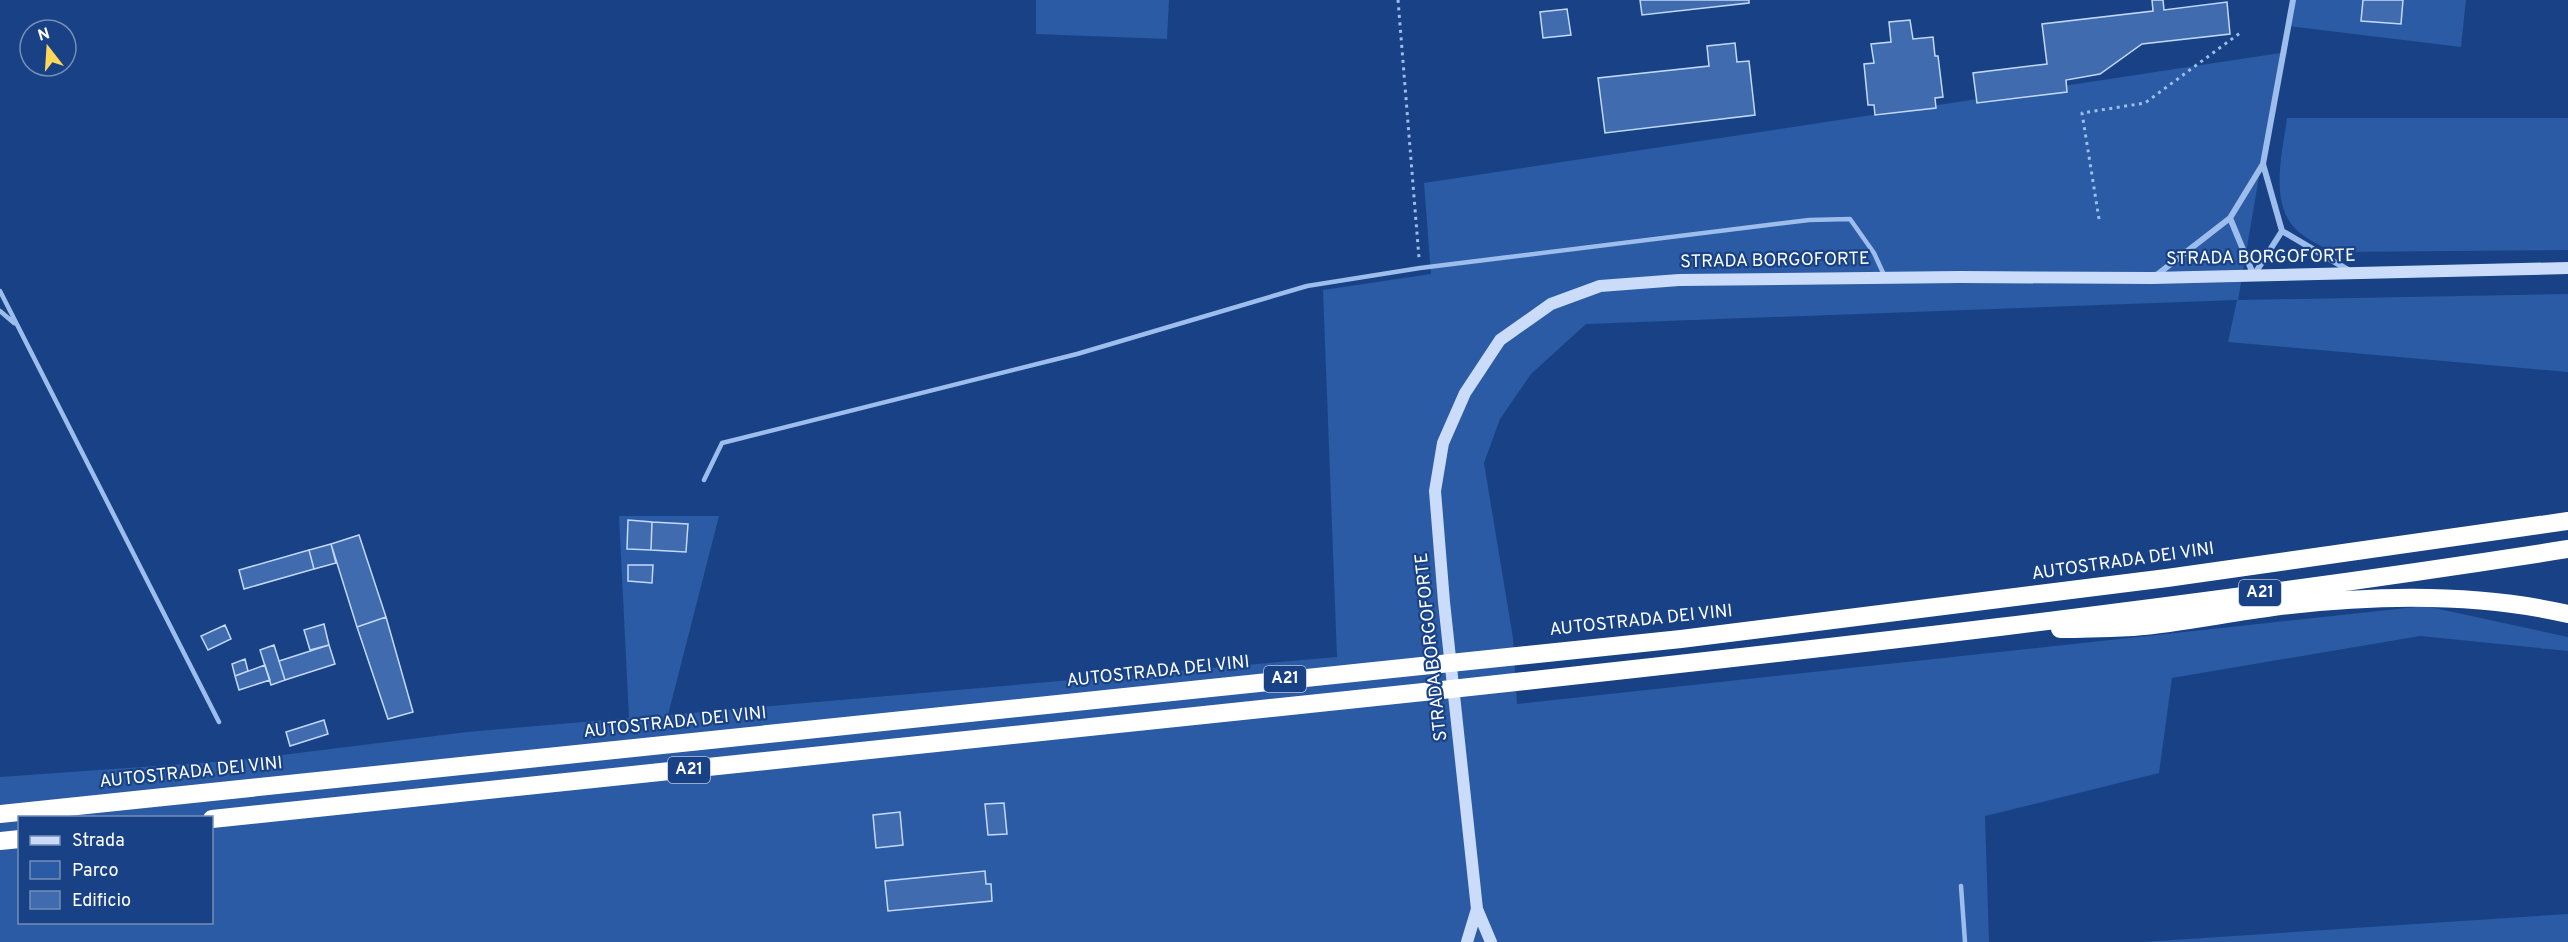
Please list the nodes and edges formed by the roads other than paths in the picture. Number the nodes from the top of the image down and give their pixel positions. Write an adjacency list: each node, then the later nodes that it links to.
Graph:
1 (2293, 0): 2 (street)
2 (2263, 164): 3 (street); 4 (street)
3 (2230, 218): 7 (street); 9 (street)
4 (2282, 231): 6 (street); 7 (street)
5 (2568, 268): 6 (main road, STRADA BORGOFORTE)
6 (2354, 273): 7 (main road, STRADA BORGOFORTE)
7 (2254, 276): 9 (main road, STRADA BORGOFORTE)
8 (1885, 277): 9 (main road, STRADA BORGOFORTE); 13 (lane); 24 (main road, STRADA BORGOFORTE)
9 (2152, 278)
10 (0, 291): 12 (lane)
11 (0, 311): 12 (lane)
12 (17, 325): 18 (lane)
13 (704, 480)
14 (2568, 521): 19 (highway, AUTOSTRADA DEI VINI / A21)
15 (2568, 549): 17 (highway, A21)
16 (2568, 614): 17 (highway)
17 (1951, 634): 20 (highway, A21)
18 (219, 722)
19 (0, 814)
20 (213, 819)
21 (18, 839): 22 (highway)
22 (0, 841)
23 (1961, 886): 27 (lane)
24 (1477, 909): 25 (main road); 26 (main road)
25 (1467, 942)
26 (1491, 942)
27 (1965, 942)

